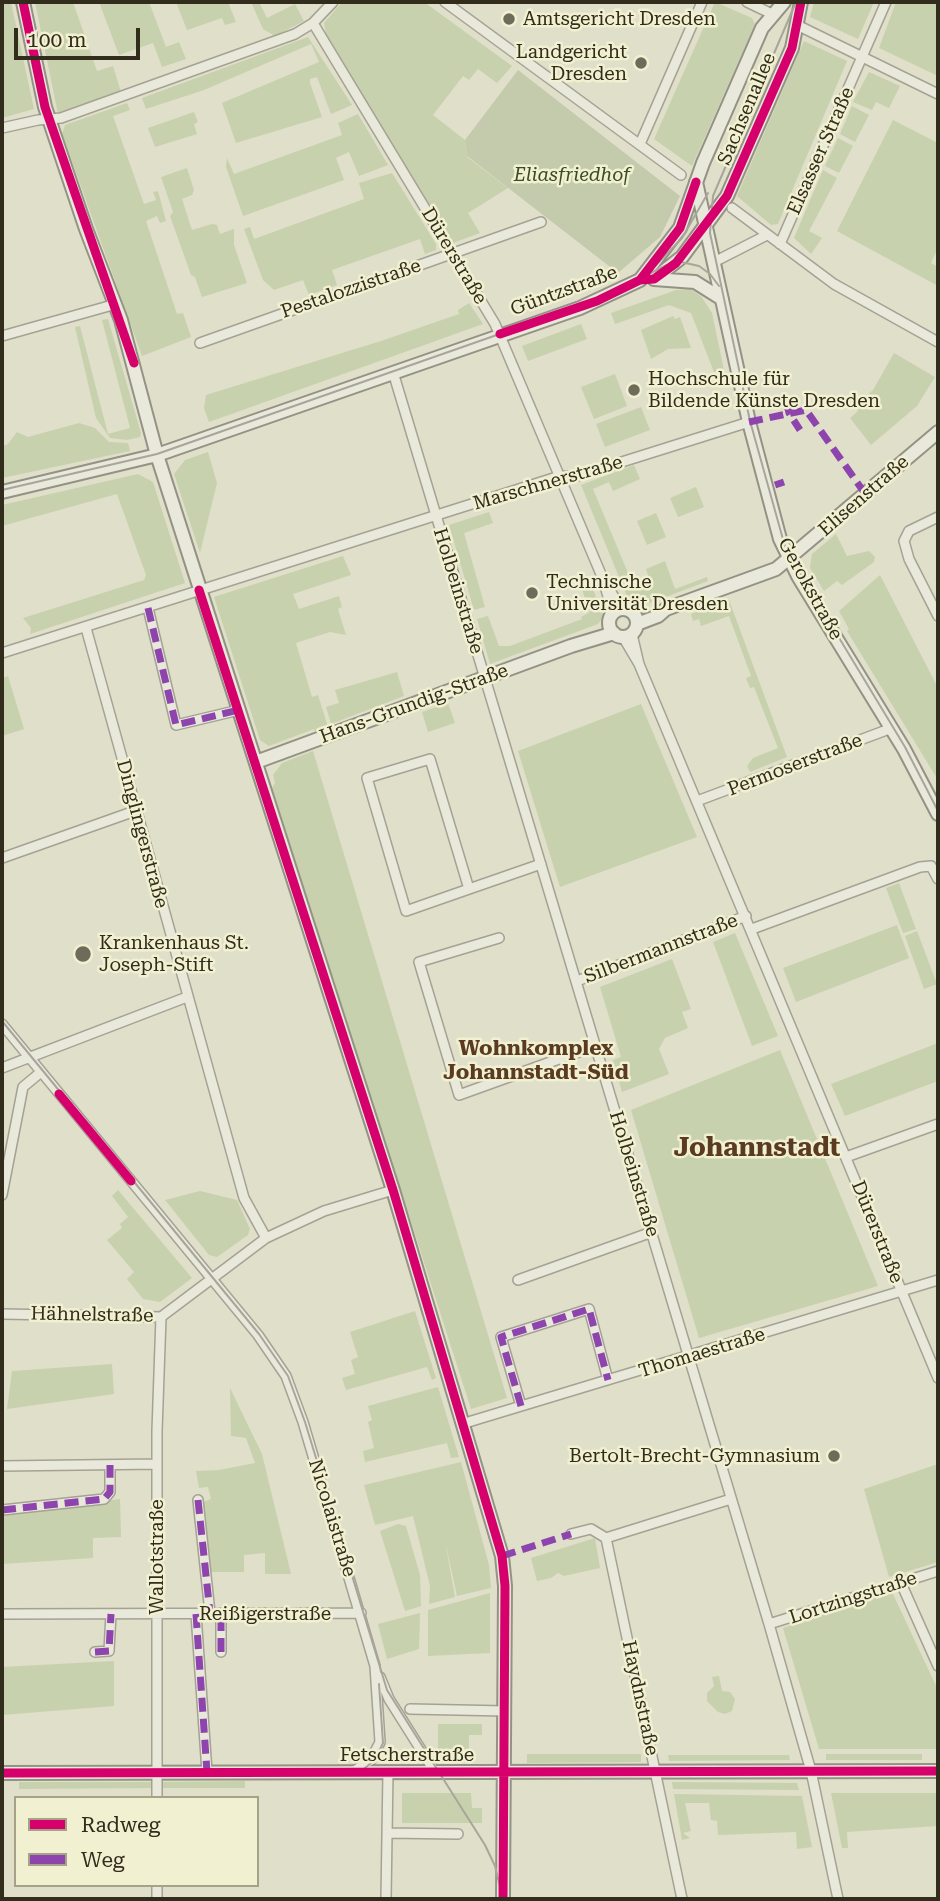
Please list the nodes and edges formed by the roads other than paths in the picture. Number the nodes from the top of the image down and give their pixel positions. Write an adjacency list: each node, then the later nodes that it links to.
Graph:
1 (23, 2): 14 (main road)
2 (333, 2): 10 (street)
3 (445, 2): 16 (street)
4 (702, 2): 16 (street)
5 (747, 2): 9 (street)
6 (784, 2): 9 (main road, Sachsenallee)
7 (801, 2): 11 (main road, Sachsenallee)
8 (886, 2): 12 (street, Elsasser Straße)
9 (772, 14): 18 (main road, Sachsenallee)
10 (313, 23): 14 (street); 24 (street, Dürerstraße)
11 (797, 25): 12 (street); 19 (main road, Sachsenallee)
12 (862, 58): 13 (street); 23 (street, Elsasser Straße)
13 (938, 94)
14 (49, 119): 15 (street); 28 (main road)
15 (2, 128)
16 (640, 144): 17 (street)
17 (681, 175)
18 (694, 187): 21 (main road, Gerokstraße); 26 (main road, Güntzstraße)
19 (727, 206): 21 (main road, Sachsenallee); 22 (street)
20 (541, 222): 24 (street, Pestalozzistraße)
21 (706, 225): 25 (main road, Gerokstraße); 26 (main road, Güntzstraße)
22 (767, 235): 23 (street); 25 (street)
23 (780, 244): 31 (street)
24 (453, 254): 29 (street, Dürerstraße); 32 (street, Pestalozzistraße)
25 (714, 262): 27 (main road, Gerokstraße)
26 (647, 279): 27 (main road, Güntzstraße); 29 (main road, Güntzstraße)
27 (722, 299): 34 (main road, Gerokstraße)
28 (116, 304): 30 (street); 36 (main road)
29 (500, 334): 33 (main road, Güntzstraße); 37 (street, Dürerstraße)
30 (2, 336)
31 (938, 342)
32 (200, 343)
33 (393, 372): 36 (main road, Güntzstraße); 39 (street, Holbeinstraße)
34 (749, 422): 37 (street, Marschnerstraße); 41 (main road, Gerokstraße)
35 (938, 432): 41 (main road, Elisenstraße)
36 (157, 455): 38 (main road, Güntzstraße); 42 (main road)
37 (560, 477): 39 (street, Marschnerstraße); 45 (street, Dürerstraße)
38 (2, 492)
39 (435, 517): 42 (street, Marschnerstraße); 48 (street, Holbeinstraße)
40 (938, 517): 44 (street)
41 (789, 560): 45 (main road, Hans-Grundig-Straße); 50 (main road, Gerokstraße)
42 (200, 590): 43 (street, Marschnerstraße); 49 (main road)
43 (148, 608): 46 (street, Marschnerstraße); 49 (street)
44 (938, 616)
45 (623, 624): 48 (main road, Hans-Grundig-Straße); 52 (street, Dürerstraße)
46 (86, 628): 47 (street, Marschnerstraße); 53 (street, Dinglingerstraße)
47 (2, 653)
48 (486, 678): 51 (main road, Hans-Grundig-Straße); 56 (street, Holbeinstraße)
49 (239, 710): 51 (main road)
50 (892, 728): 52 (street, Permoserstraße); 54 (main road, Gerokstraße)
51 (256, 762): 71 (main road)
52 (697, 802): 59 (street, Dürerstraße)
53 (135, 811): 55 (street); 63 (street, Dinglingerstraße)
54 (938, 814)
55 (2, 858)
56 (541, 864): 58 (street); 62 (street, Holbeinstraße)
57 (938, 879): 60 (street)
58 (469, 890): 58 (street)
59 (746, 916): 60 (street, Dürerstraße); 62 (street, Silbermannstraße)
60 (752, 929): 70 (street, Dürerstraße)
61 (499, 938): 65 (street)
62 (577, 981): 65 (street, Holbeinstraße)
63 (187, 997): 66 (street); 74 (street, Dinglingerstraße)
64 (2, 1024): 66 (street, Nicolaistraße)
65 (596, 1046): 73 (street, Holbeinstraße)
66 (29, 1057): 67 (street); 68 (street, Nicolaistraße)
67 (2, 1068)
68 (41, 1072): 72 (street); 75 (street, Nicolaistraße)
69 (938, 1124): 70 (street)
70 (846, 1157): 78 (street, Dürerstraße)
71 (393, 1190): 74 (street, Hähnelstraße); 85 (main road)
72 (2, 1195)
73 (652, 1232): 76 (street); 81 (street, Holbeinstraße)
74 (266, 1238): 75 (street, Hähnelstraße)
75 (211, 1278): 80 (street, Hähnelstraße); 96 (street, Nicolaistraße)
76 (518, 1280)
77 (938, 1280): 78 (street, Thomaestraße)
78 (902, 1292): 81 (street, Thomaestraße); 82 (street, Dürerstraße)
79 (2, 1314): 80 (street, Hähnelstraße)
80 (161, 1317): 86 (street, Wallotstraße)
81 (689, 1357): 83 (street, Thomaestraße); 89 (street, Holbeinstraße)
82 (938, 1378)
83 (608, 1380): 84 (street, Thomaestraße); 84 (street)
84 (520, 1406): 85 (street, Thomaestraße)
85 (465, 1423): 109 (main road)
86 (157, 1464): 87 (street); 99 (street, Wallotstraße)
87 (110, 1465): 88 (street); 91 (street)
88 (2, 1466)
89 (731, 1499): 93 (street); 103 (street, Holbeinstraße)
90 (198, 1500): 101 (street)
91 (2, 1510)
92 (571, 1534): 93 (street)
93 (607, 1538): 110 (street, Haydnstraße)
94 (938, 1571): 95 (street, Lortzingstraße)
95 (901, 1583): 103 (street, Lortzingstraße); 107 (street)
96 (361, 1613): 102 (street, Reißigerstraße); 106 (street, Nicolaistraße)
97 (2, 1614): 98 (street, Reißigerstraße)
98 (111, 1614): 99 (street, Reißigerstraße); 104 (street)
99 (158, 1614): 100 (street, Reißigerstraße); 119 (street, Wallotstraße)
100 (196, 1614): 101 (street, Reißigerstraße); 113 (street, Wallotstraße)
101 (210, 1614): 102 (street, Reißigerstraße)
102 (221, 1614): 105 (street)
103 (769, 1624): 111 (street, Holbeinstraße)
104 (95, 1652)
105 (220, 1652)
106 (375, 1665): 114 (street, Nicolaistraße); 116 (street)
107 (938, 1666)
108 (410, 1709): 109 (street)
109 (505, 1711): 117 (main road)
110 (656, 1771): 111 (main road, Fetscherstraße); 117 (main road, Fetscherstraße); 125 (street, Haydnstraße)
111 (811, 1771): 112 (main road, Fetscherstraße); 126 (street, Holbeinstraße)
112 (938, 1771)
113 (207, 1772): 114 (main road, Fetscherstraße); 119 (main road, Fetscherstraße)
114 (353, 1772): 115 (main road, Fetscherstraße)
115 (388, 1772): 116 (main road, Fetscherstraße); 121 (street)
116 (435, 1772): 117 (main road, Fetscherstraße)
117 (504, 1772): 124 (main road)
118 (2, 1773): 119 (main road, Fetscherstraße)
119 (157, 1773): 120 (street, Wallotstraße)
120 (157, 1796)
121 (387, 1833): 122 (street); 123 (street)
122 (458, 1834)
123 (386, 1899)
124 (503, 1899)
125 (682, 1899)
126 (838, 1899)

